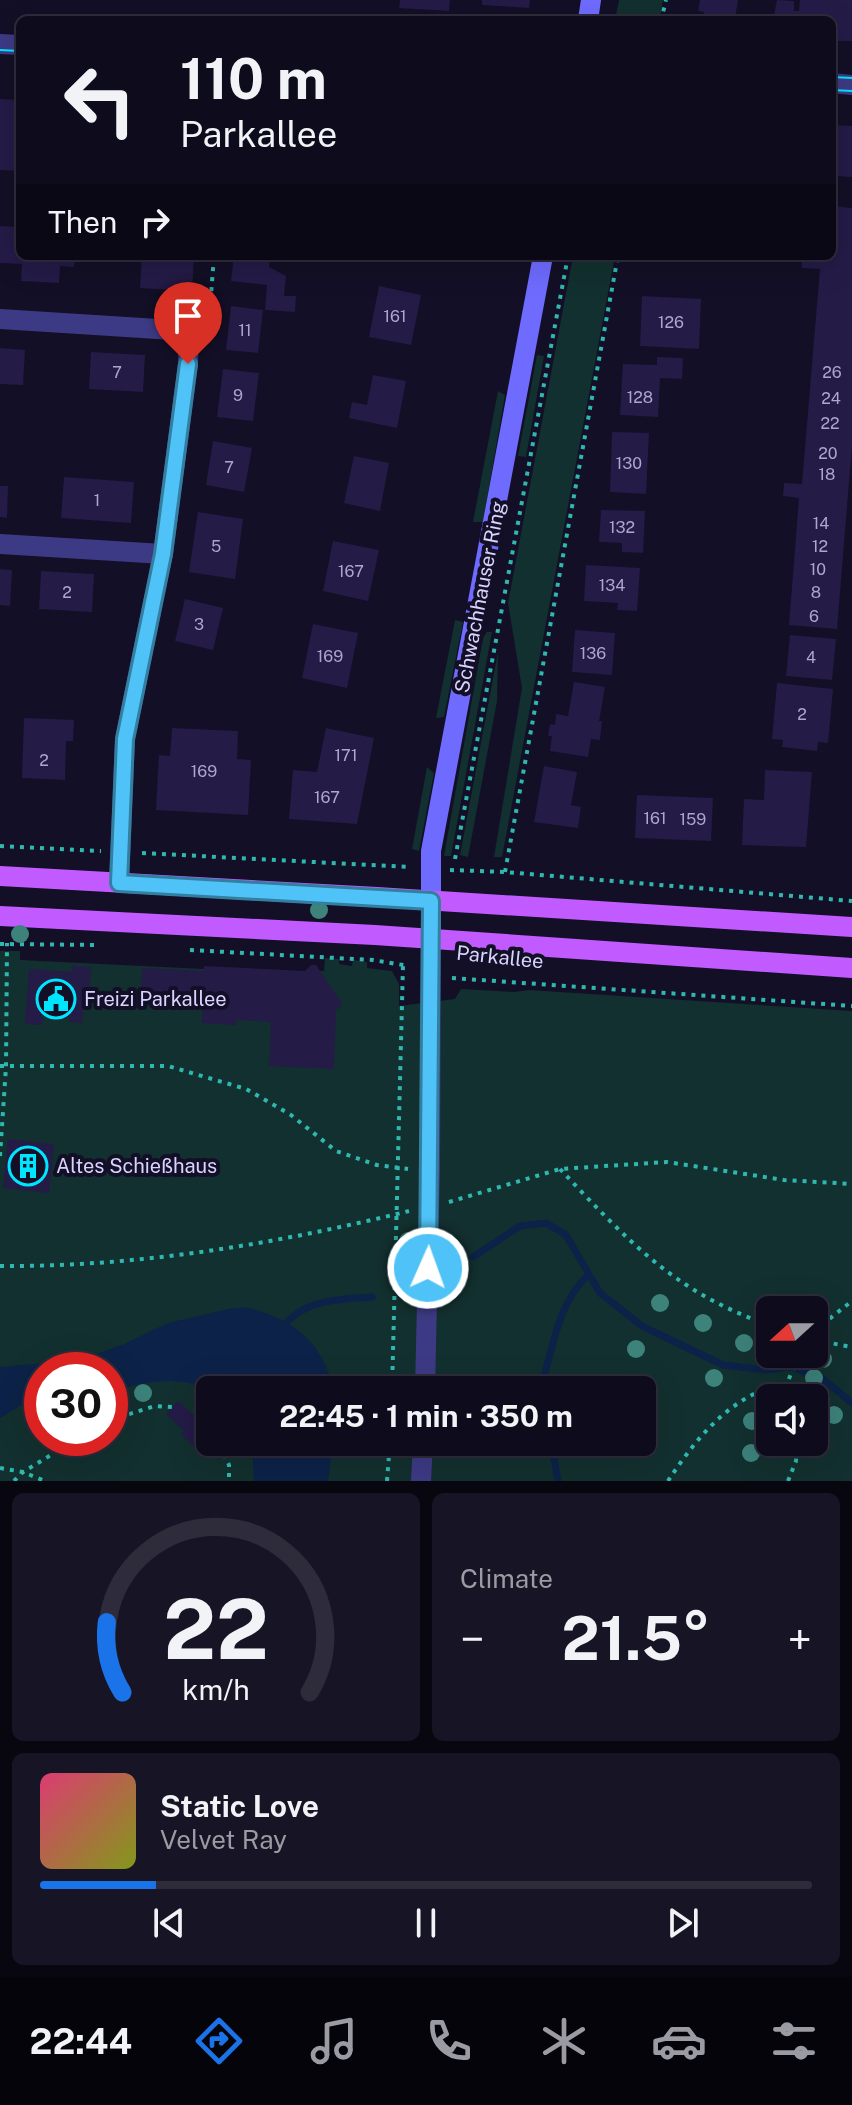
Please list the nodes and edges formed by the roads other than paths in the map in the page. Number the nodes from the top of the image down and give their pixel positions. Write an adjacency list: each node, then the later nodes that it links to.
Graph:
1 (542, 260): 7 (main road, Schwachhauser Ring)
2 (0, 319): 4 (street)
3 (0, 544): 4 (street)
4 (163, 554): 6 (street)
5 (0, 876): 6 (main road)
6 (119, 883): 7 (main road)
7 (431, 901): 10 (main road); 11 (main road, Schwachhauser Ring)
8 (0, 916): 11 (main road, Parkallee)
9 (852, 917): 10 (street)
10 (852, 927)
11 (431, 940): 12 (main road, Parkallee); 13 (street)
12 (852, 968)
13 (425, 1376)
14 (422, 1456): 15 (street)
15 (421, 1481)

